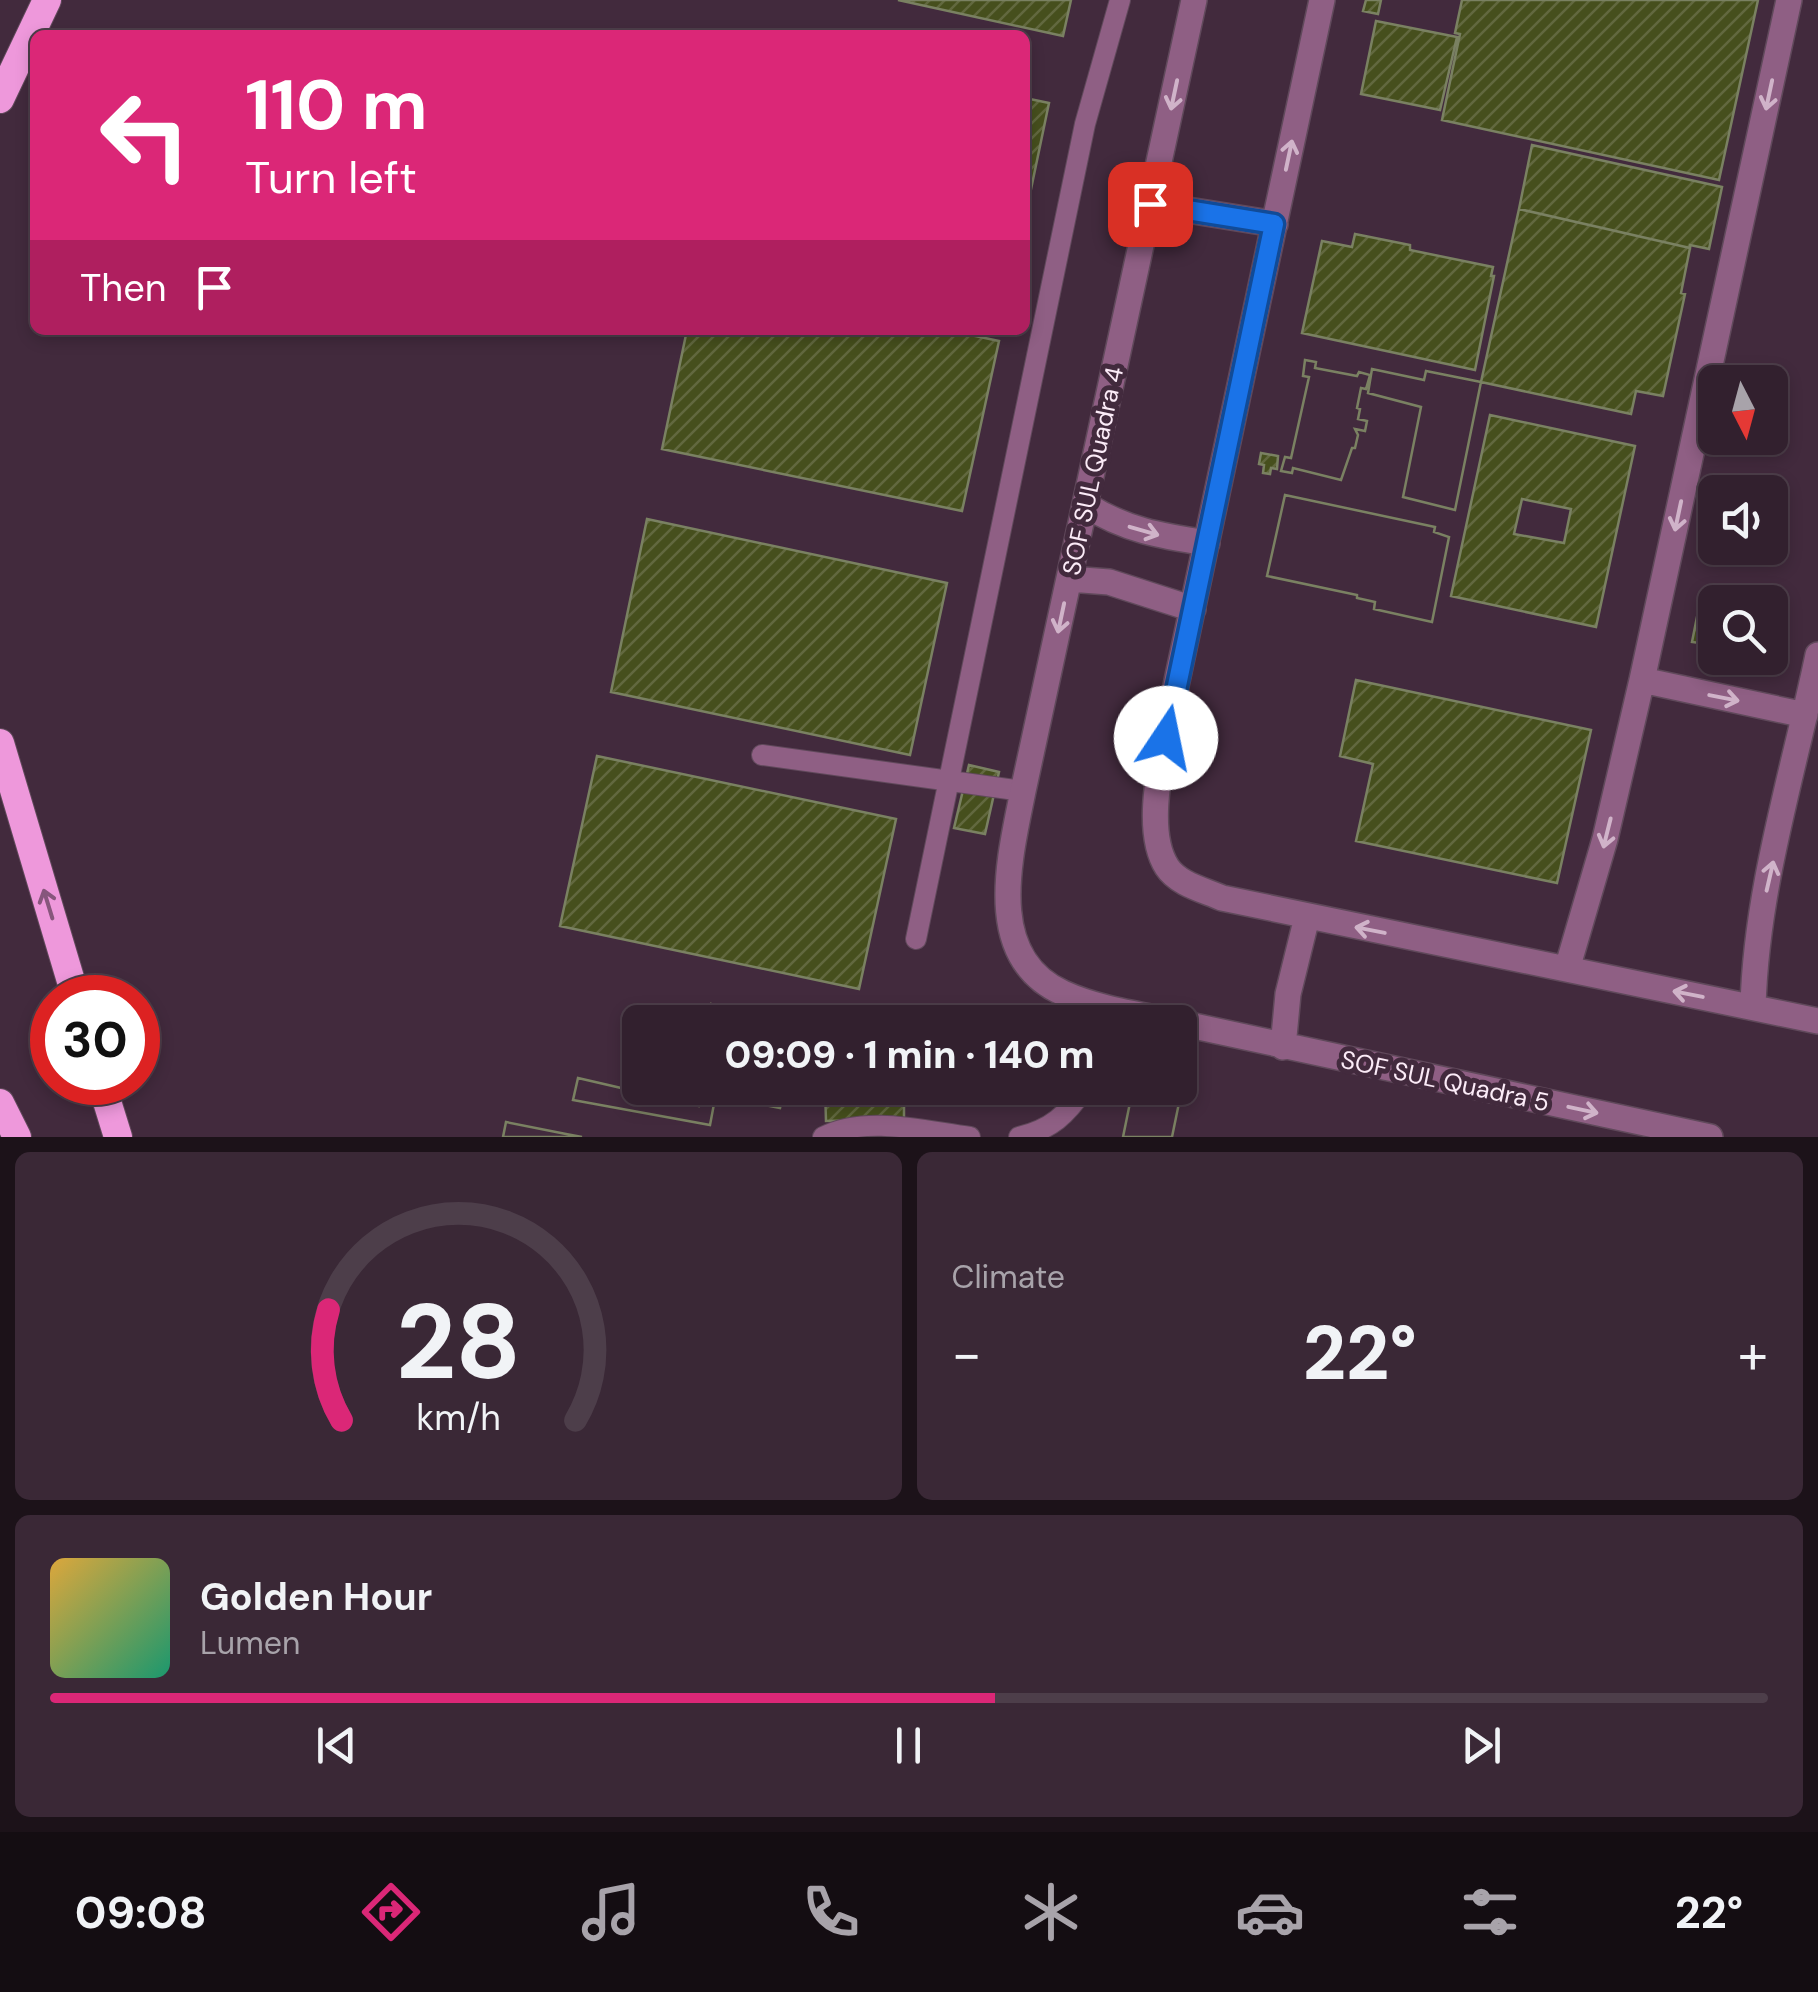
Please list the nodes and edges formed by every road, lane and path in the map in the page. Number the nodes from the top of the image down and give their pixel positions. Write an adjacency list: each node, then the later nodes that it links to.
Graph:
1 (47, 0): 6 (highway)
2 (1120, 0): 20 (lane)
3 (1194, 0): 9 (street, SOF SUL Quadra 4, one-way to 9)
4 (1322, 0): 10 (street, one-way to 4)
5 (1789, 0): 16 (street, one-way to 16)
6 (33, 30)
7 (30, 35): 8 (highway)
8 (1, 96)
9 (1150, 204): 10 (street); 11 (street, SOF SUL Quadra 4)
10 (1274, 224): 12 (street)
11 (1086, 506): 12 (street, one-way to 12); 13 (street, SOF SUL Quadra 4)
12 (1206, 543): 14 (street)
13 (1069, 579): 14 (street); 21 (street, SOF SUL Quadra 4, one-way to 21)
14 (1194, 609): 22 (street)
15 (1818, 655): 17 (street)
16 (1642, 680): 17 (street, one-way to 17); 25 (street, one-way to 25)
17 (1812, 716): 28 (street, one-way to 17)
18 (0, 743): 26 (highway, one-way to 18)
19 (762, 755): 20 (lane)
20 (950, 783): 21 (lane); 23 (lane)
21 (1023, 791): 24 (street, SOF SUL Quadra 4)
22 (1307, 917): 25 (street, one-way to 22); 31 (street)
23 (916, 939)
24 (1016, 943): 27 (street, SOF SUL Quadra 5)
25 (1566, 970): 28 (street, one-way to 25)
26 (69, 975)
27 (1093, 1005)
28 (1753, 1007): 29 (street)
29 (1818, 1021)
30 (1197, 1027): 31 (street, SOF SUL Quadra 5)
31 (1283, 1046): 40 (street, SOF SUL Quadra 5, one-way to 40)
32 (0, 1103): 35 (highway)
33 (109, 1105): 36 (highway)
34 (1073, 1105): 39 (lane)
35 (17, 1137)
36 (118, 1137)
37 (823, 1137): 38 (lane)
38 (970, 1137)
39 (1019, 1137)
40 (1710, 1137)

